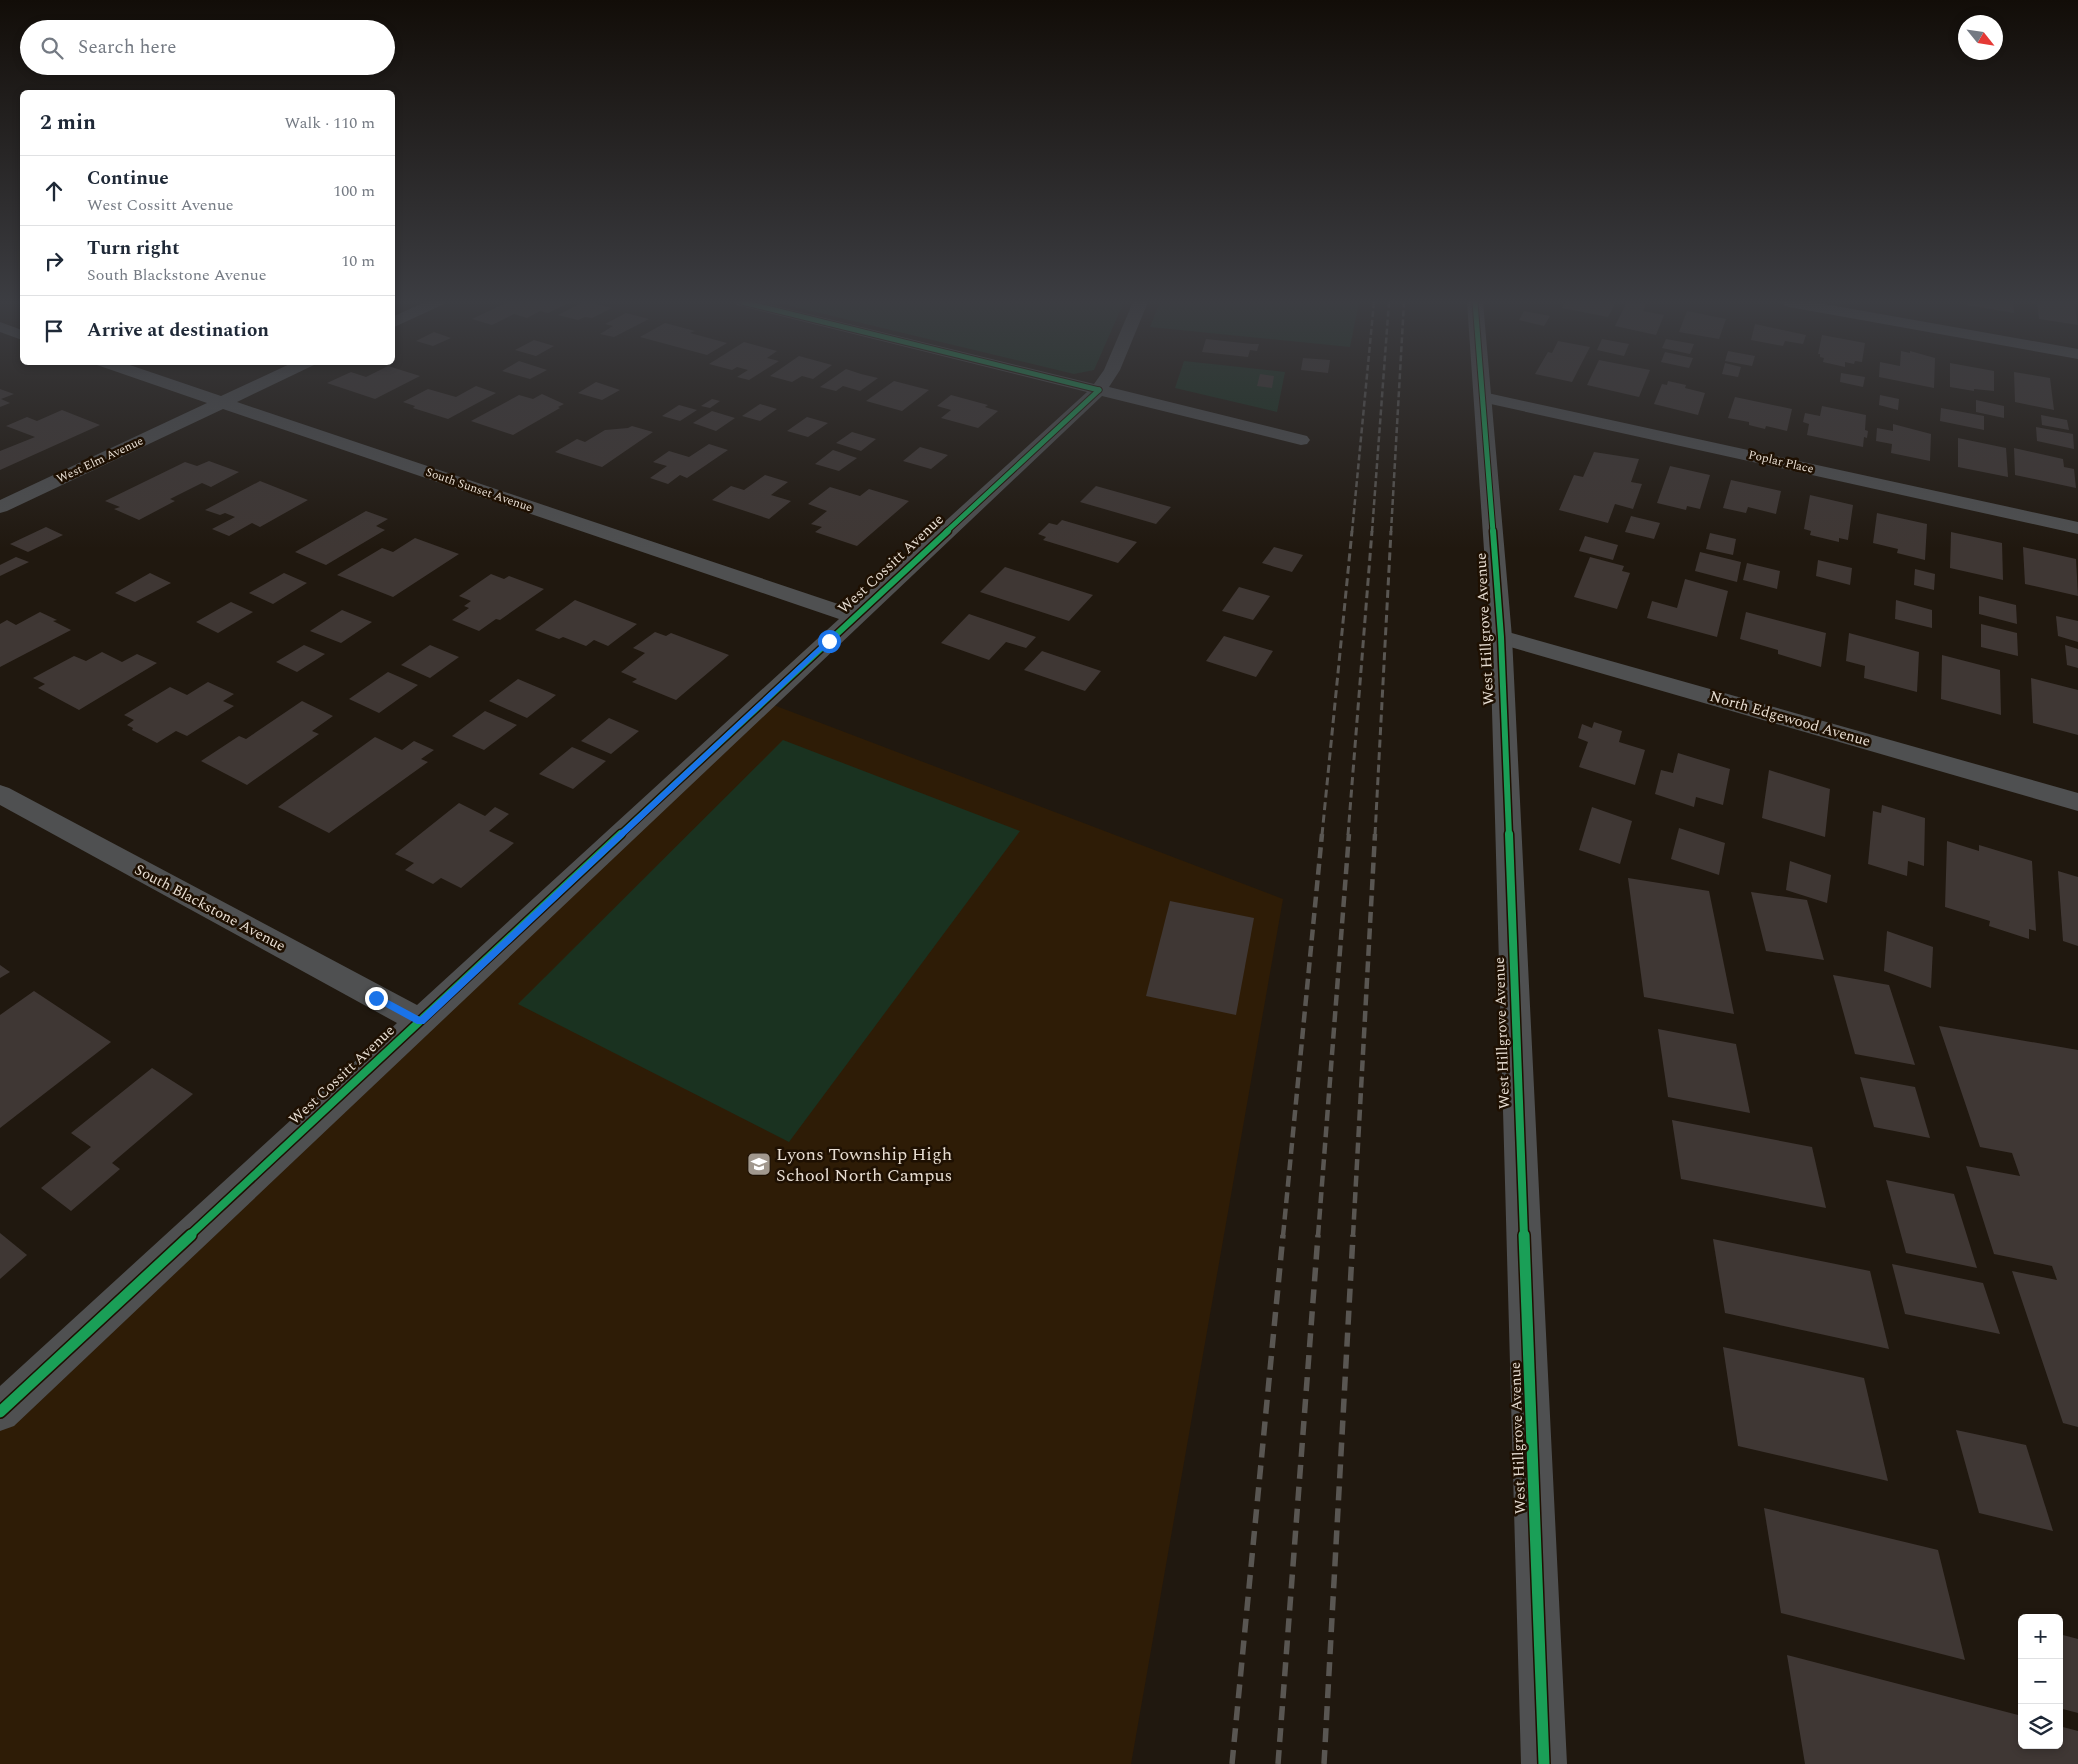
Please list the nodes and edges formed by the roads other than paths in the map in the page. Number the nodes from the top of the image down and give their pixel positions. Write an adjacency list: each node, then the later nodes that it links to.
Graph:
1 (168, 384): 8 (street, South Sunset Avenue)
2 (261, 384): 8 (street, West Elm Avenue)
3 (1075, 384): 6 (street)
4 (1102, 384): 6 (street, West Cossitt Avenue)
5 (1482, 384): 7 (street, West Hillgrove Avenue)
6 (1098, 390): 9 (street); 12 (street, West Cossitt Avenue)
7 (1483, 397): 11 (street, Poplar Place); 13 (street, West Hillgrove Avenue)
8 (222, 403): 10 (street, West Elm Avenue); 12 (street, South Sunset Avenue)
9 (1301, 440)
10 (0, 507)
11 (2078, 528)
12 (855, 617): 16 (street, West Cossitt Avenue)
13 (1501, 637): 15 (street, North Edgewood Avenue); 18 (street, West Hillgrove Avenue)
14 (0, 794): 16 (street, South Blackstone Avenue)
15 (2078, 802)
16 (420, 1021): 17 (street, West Cossitt Avenue)
17 (0, 1412)
18 (1544, 1764)

